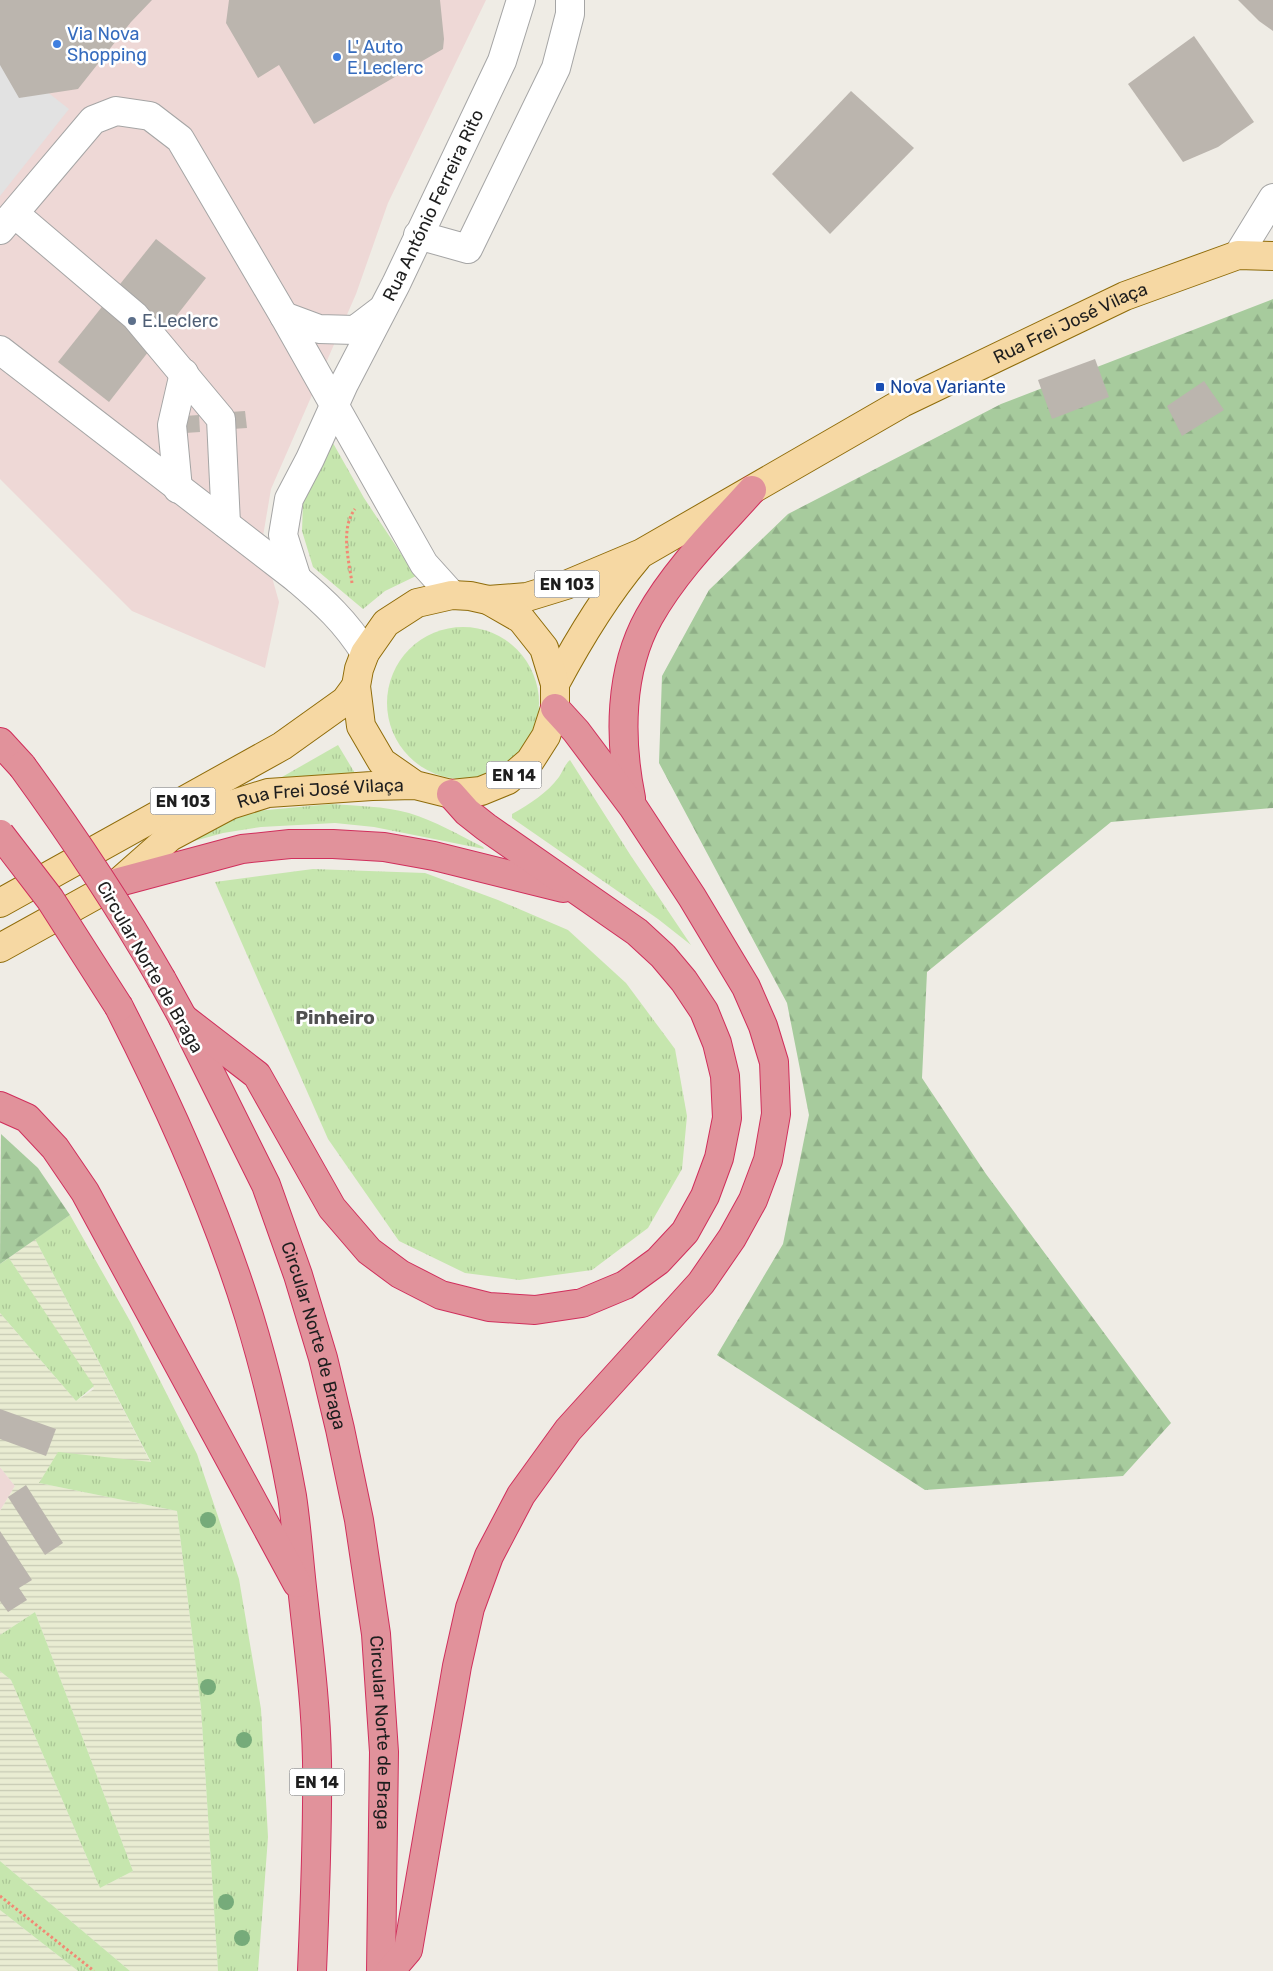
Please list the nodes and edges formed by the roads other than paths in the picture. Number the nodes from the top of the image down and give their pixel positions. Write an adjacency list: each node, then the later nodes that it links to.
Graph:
1 (521, 0): 5 (street, Rua António Ferreira Rito)
2 (570, 0): 5 (street)
3 (1273, 198): 6 (street)
4 (7, 222): 9 (street); 11 (street)
5 (418, 236): 8 (street, Rua António Ferreira Rito)
6 (1238, 255): 7 (main road, Rua Frei José Vilaça / EN 103); 14 (main road, Rua Frei José Vilaça / EN 103)
7 (1273, 256)
8 (381, 310): 9 (street); 12 (street, Rua António Ferreira Rito)
9 (284, 316): 12 (street)
10 (0, 350): 13 (street)
11 (184, 373): 13 (street); 15 (street)
12 (334, 405): 17 (street, Rua António Ferreira Rito); 18 (street)
13 (178, 489): 15 (street)
14 (752, 490): 16 (main road, Rua Frei José Vilaça / EN 103); 26 (highway)
15 (226, 524): 17 (street)
16 (642, 553): 19 (main road, Rua Frei José Vilaça / EN 103); 22 (main road, Rua Frei José Vilaça / EN 103)
17 (297, 579): 20 (street)
18 (452, 595): 19 (main road, Rua Frei José Vilaça / EN 103); 20 (main road, Rua Frei José Vilaça / EN 103)
19 (488, 600): 22 (main road, Rua Frei José Vilaça / EN 103)
20 (365, 653): 21 (main road, EN 103)
21 (356, 686): 24 (main road, Rua Frei José Vilaça); 30 (main road, Rua Frei José Vilaça / EN 103)
22 (555, 696): 25 (main road, Rua Frei José Vilaça / EN 14); 26 (highway)
23 (0, 742): 32 (highway, Circular Norte de Braga, bridge)
24 (414, 785): 25 (main road, Rua Frei José Vilaça / EN 14); 28 (main road, Rua Frei José Vilaça / EN 103)
25 (452, 794): 29 (highway)
26 (633, 807): 37 (highway)
27 (0, 834): 34 (highway, bridge)
28 (119, 882): 29 (highway); 31 (main road, Rua Frei José Vilaça / EN 103)
29 (580, 892): 32 (highway)
30 (0, 904)
31 (0, 948)
32 (183, 1018): 36 (highway, Circular Norte de Braga)
33 (0, 1106): 34 (highway)
34 (303, 1594): 35 (highway, EN 14)
35 (312, 1971)
36 (381, 1971)
37 (390, 1971)

